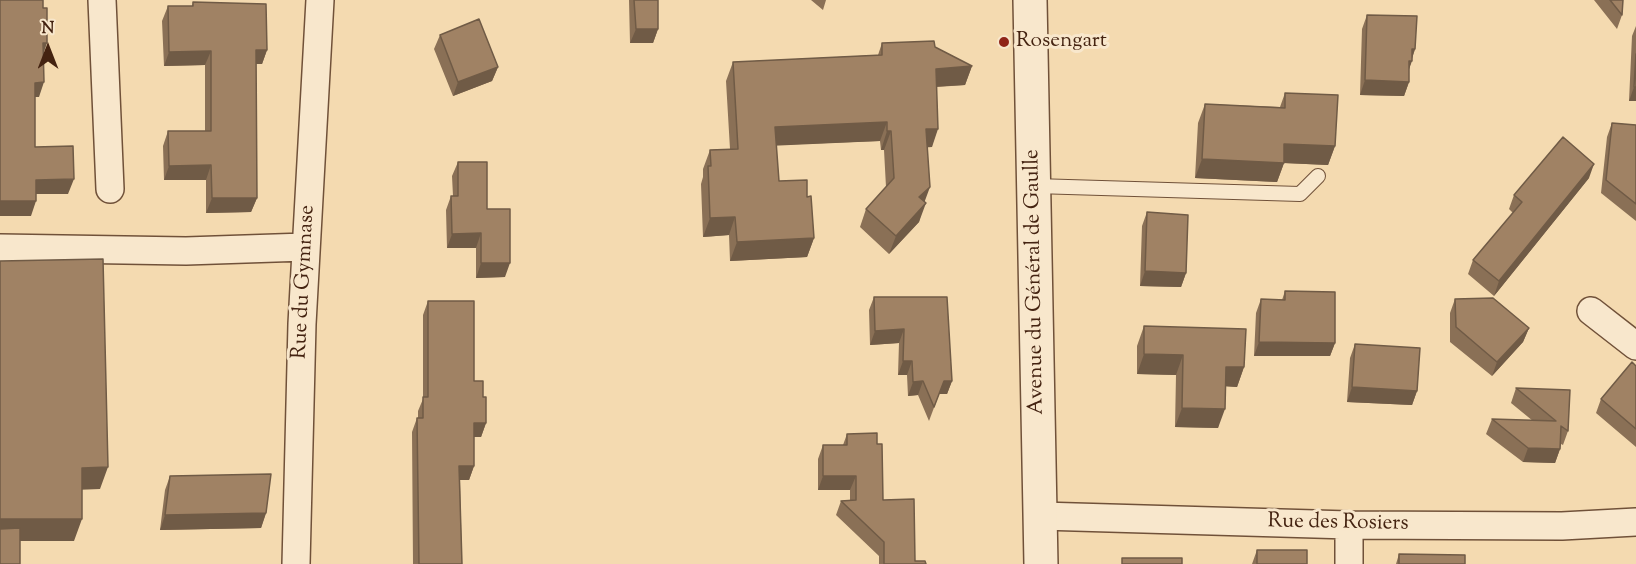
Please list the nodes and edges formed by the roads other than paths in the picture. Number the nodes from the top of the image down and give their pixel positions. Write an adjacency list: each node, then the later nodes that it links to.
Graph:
1 (102, 0): 6 (street)
2 (320, 0): 7 (street, Rue du Gymnase)
3 (1030, 0): 5 (street, Avenue du Général de Gaulle)
4 (1318, 176): 5 (lane)
5 (1035, 186): 11 (street, Avenue du Général de Gaulle)
6 (110, 189)
7 (305, 247): 8 (street); 14 (street, Rue du Gymnase)
8 (0, 248)
9 (1592, 311): 10 (street)
10 (1636, 346)
11 (1041, 516): 13 (street, Rue des Rosiers); 15 (street, Avenue du Général de Gaulle)
12 (1636, 522): 13 (street, Rue des Rosiers)
13 (1349, 525): 16 (street)
14 (296, 564)
15 (1041, 564)
16 (1349, 564)

